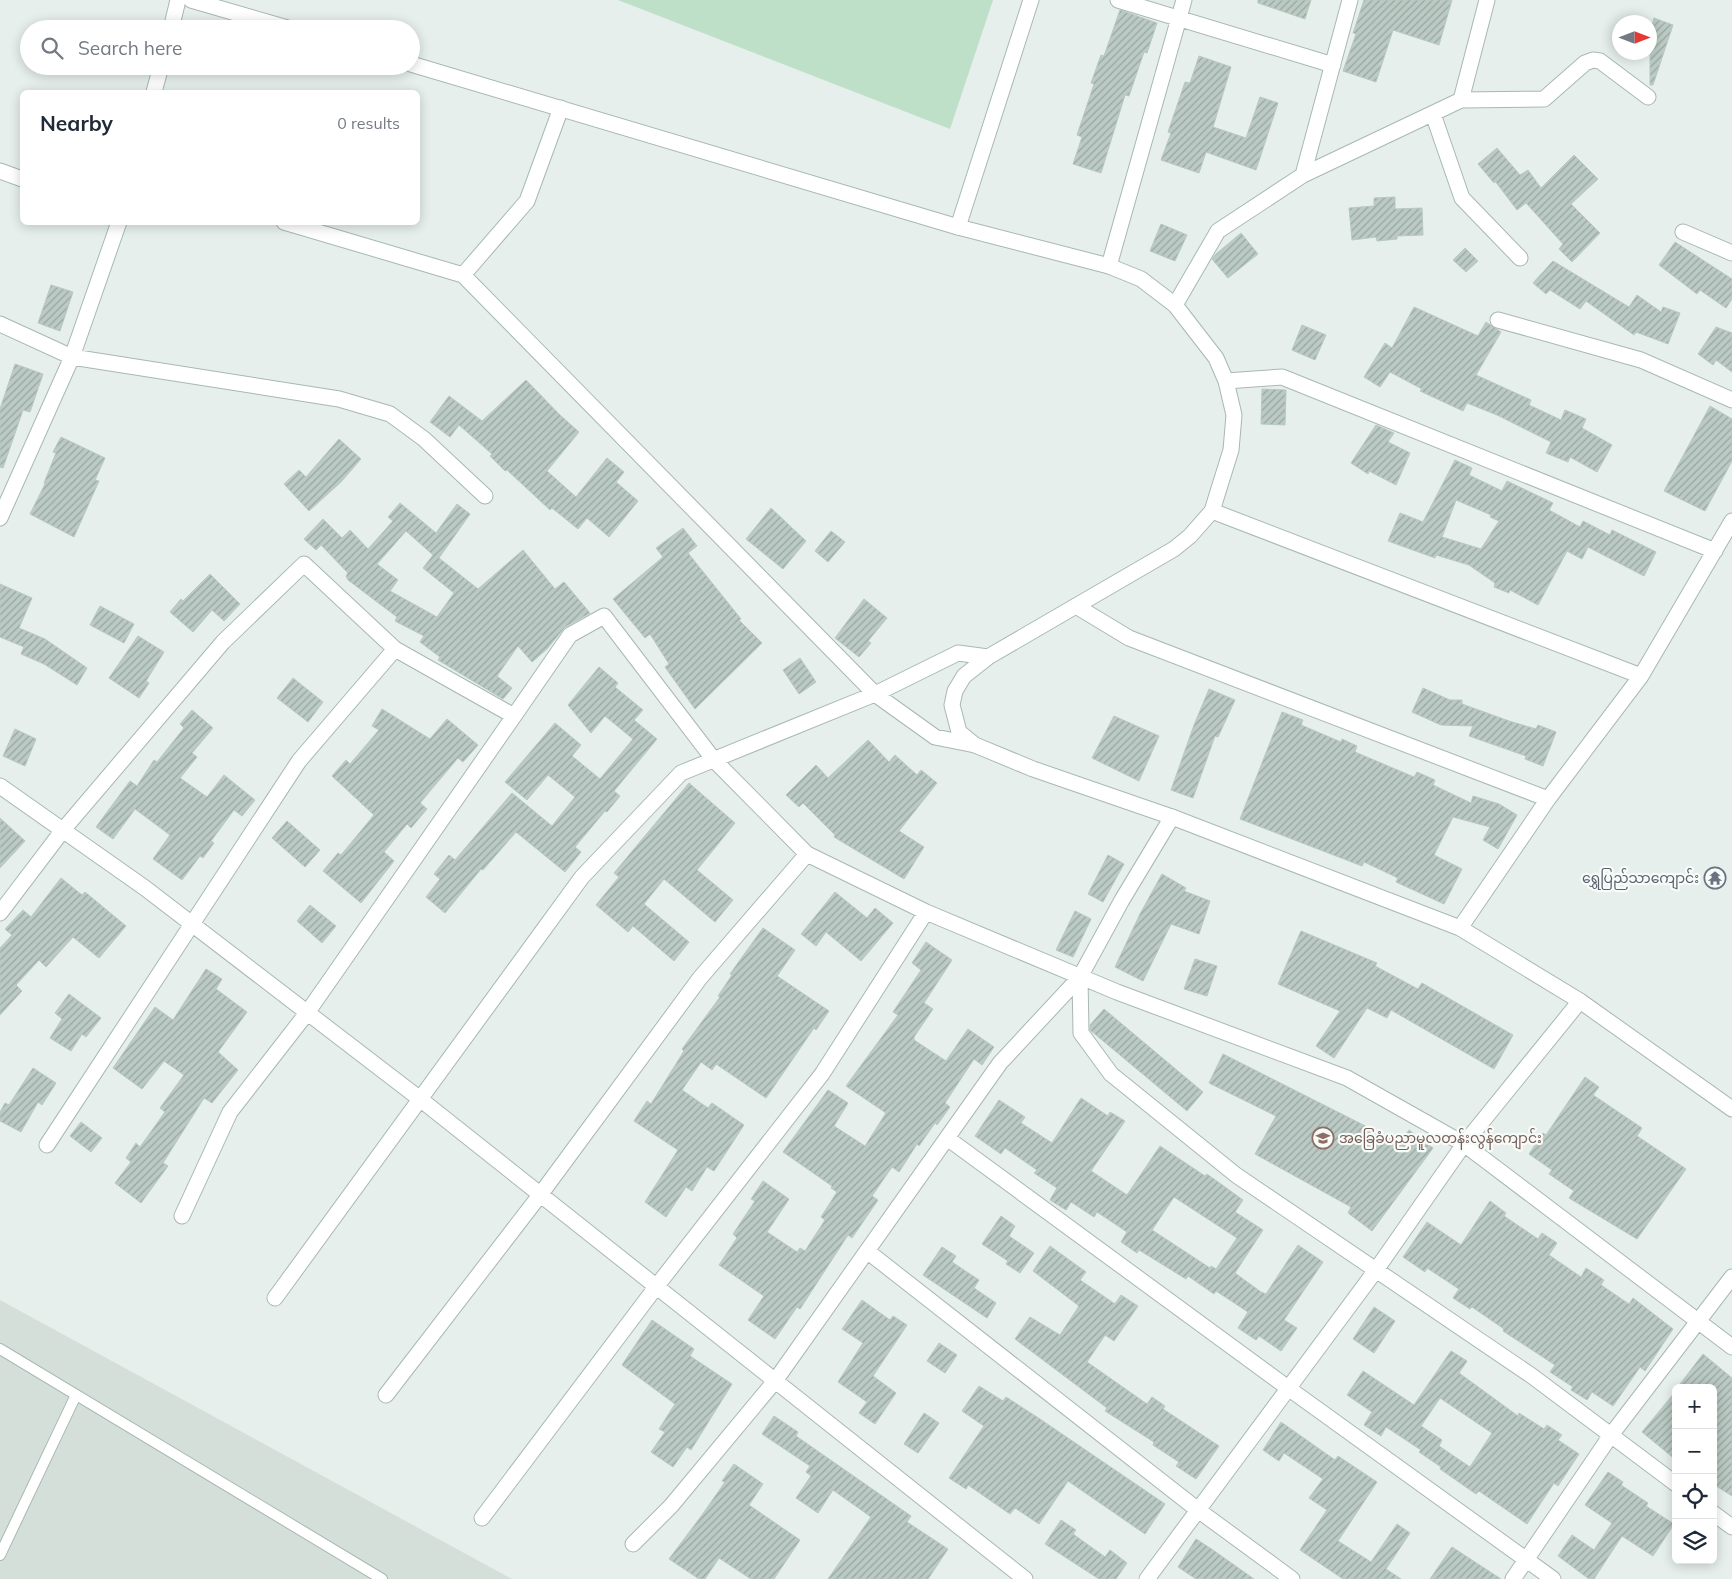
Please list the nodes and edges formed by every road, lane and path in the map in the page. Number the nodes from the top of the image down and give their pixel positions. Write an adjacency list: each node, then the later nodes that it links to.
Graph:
1 (178, 0): 9 (street)
2 (191, 0): 10 (street)
3 (1031, 0): 24 (street)
4 (1118, 0): 8 (street)
5 (1184, 0): 8 (street)
6 (1350, 0): 11 (street)
7 (1487, 0): 16 (street)
8 (1179, 17): 11 (street); 28 (street)
9 (173, 20)
10 (260, 20)
11 (1332, 65): 20 (street)
12 (420, 67): 17 (street)
13 (159, 75): 14 (street)
14 (155, 90)
15 (1648, 97): 16 (street)
16 (1461, 100): 18 (street)
17 (561, 108): 24 (street); 29 (street)
18 (1433, 114): 20 (street); 27 (street)
19 (0, 171): 21 (street)
20 (1303, 175): 30 (street)
21 (20, 178)
22 (118, 225): 33 (street)
23 (294, 225): 29 (street)
24 (958, 227): 28 (street)
25 (1683, 232): 26 (street)
26 (1732, 254)
27 (1520, 258)
28 (1109, 266): 30 (street)
29 (463, 275): 45 (street)
30 (1175, 305): 34 (street)
31 (1498, 320): 35 (street)
32 (0, 324): 33 (street)
33 (72, 357): 36 (street); 37 (street)
34 (1226, 382): 38 (street); 40 (street)
35 (1732, 400)
36 (485, 496)
37 (2, 507)
38 (1212, 510): 41 (street); 44 (street)
39 (1732, 521): 40 (street)
40 (1715, 552): 44 (street)
41 (1076, 606): 43 (street); 50 (street)
42 (395, 649): 46 (street); 52 (street); 56 (street)
43 (988, 657): 45 (street); 47 (street)
44 (1641, 676): 50 (street)
45 (875, 694): 47 (street); 48 (street)
46 (514, 716): 48 (street); 60 (street)
47 (976, 746): 51 (street)
48 (714, 760): 53 (street); 61 (street)
49 (0, 786): 52 (street)
50 (1548, 798): 57 (street)
51 (1172, 817): 57 (street); 58 (street)
52 (63, 830): 55 (street); 56 (street)
53 (807, 854): 54 (street); 66 (street)
54 (926, 912): 58 (street); 71 (street)
55 (0, 913)
56 (191, 924): 60 (street); 65 (street)
57 (1460, 928): 59 (street)
58 (1080, 976): 63 (street); 64 (street); 69 (street)
59 (1580, 1001): 62 (street); 64 (street)
60 (307, 1013): 61 (street); 67 (street)
61 (420, 1099): 66 (street); 72 (street)
62 (1732, 1109)
63 (947, 1138): 68 (street); 77 (street)
64 (1464, 1144): 69 (street); 73 (street)
65 (47, 1145)
66 (540, 1195): 71 (street); 79 (street)
67 (182, 1216)
68 (867, 1251): 76 (street); 82 (street)
69 (1376, 1270): 77 (street); 80 (street)
70 (1732, 1277): 73 (street)
71 (656, 1287): 76 (street); 84 (street)
72 (275, 1298)
73 (1698, 1322): 74 (street); 80 (street)
74 (1732, 1347)
75 (0, 1349): 78 (lane)
76 (775, 1381): 86 (street); 90 (street)
77 (1288, 1388): 82 (street); 88 (street)
78 (76, 1395): 87 (lane); 89 (lane)
79 (386, 1395)
80 (1611, 1435): 81 (street); 88 (street)
81 (1672, 1481)
82 (1198, 1510): 91 (street); 92 (street)
83 (1717, 1516): 85 (street)
84 (482, 1518)
85 (1732, 1527)
86 (634, 1544)
87 (0, 1555)
88 (1526, 1560): 93 (street); 94 (street)
89 (382, 1579)
90 (1025, 1579)
91 (1147, 1579)
92 (1292, 1579)
93 (1513, 1579)
94 (1553, 1579)

